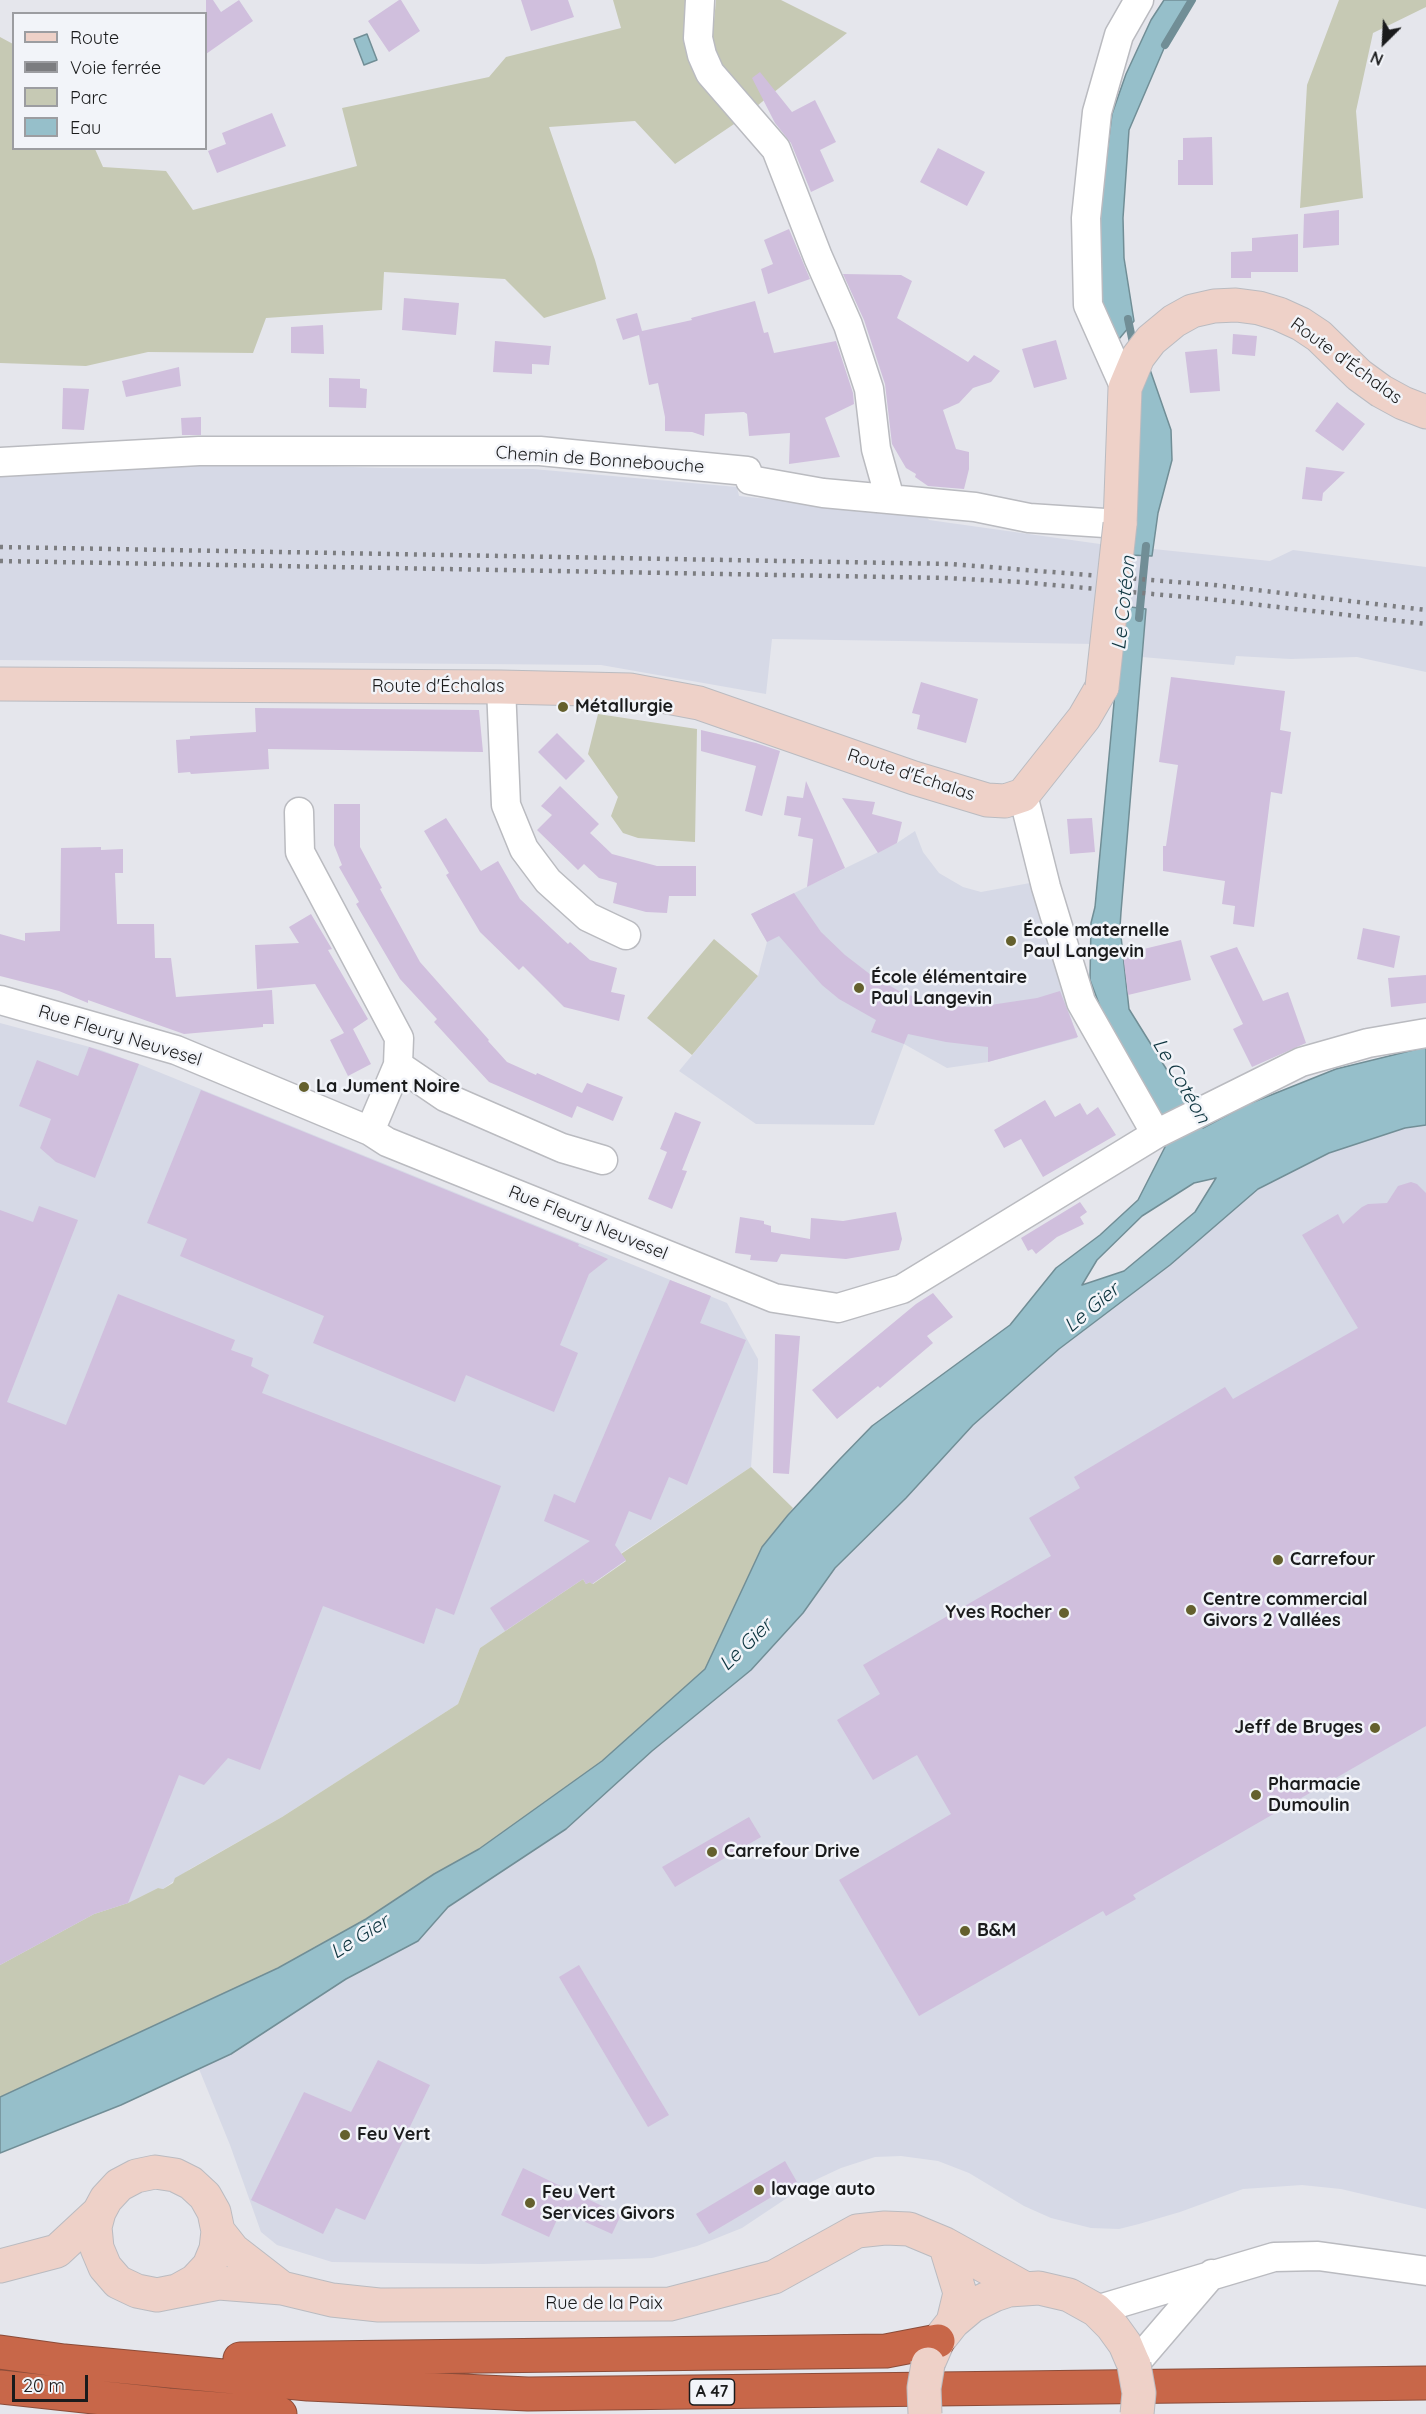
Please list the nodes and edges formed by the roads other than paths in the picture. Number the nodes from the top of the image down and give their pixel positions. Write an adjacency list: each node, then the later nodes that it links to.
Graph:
1 (700, 0): 6 (street)
2 (1139, 0): 3 (street)
3 (1125, 388): 4 (main road, Route d'Échalas); 7 (main road, Route d'Échalas)
4 (1426, 412)
5 (0, 462): 6 (street, Chemin de Bonnebouche)
6 (890, 499): 7 (street, Chemin de Bonnebouche)
7 (1120, 524): 10 (main road, Route d'Échalas, bridge)
8 (0, 684): 9 (main road, Route d'Échalas)
9 (501, 687): 10 (main road, Route d'Échalas); 12 (street)
10 (1023, 795): 17 (street)
11 (299, 812): 15 (street)
12 (626, 935)
13 (0, 1000): 16 (street, Rue Fleury Neuvesel)
14 (1426, 1033): 17 (street, Rue Fleury Neuvesel)
15 (398, 1065): 16 (street); 18 (street)
16 (370, 1131): 17 (street, Rue Fleury Neuvesel)
17 (1156, 1134)
18 (603, 1160)
19 (99, 2212): 20 (main road); 22 (main road); 24 (main road)
20 (218, 2231): 27 (main road, Rue de la Paix); 29 (main road)
21 (945, 2244): 27 (main road, Rue de la Paix); 28 (main road, Rue de la Paix); 31 (main road)
22 (57, 2251): 23 (main road); 24 (main road)
23 (0, 2266)
24 (105, 2266): 29 (main road)
25 (1426, 2271): 26 (street)
26 (1212, 2274): 30 (street); 34 (street)
27 (282, 2288): 29 (main road, Rue de la Paix)
28 (1024, 2288): 30 (main road); 31 (main road)
29 (177, 2291)
30 (1096, 2310): 34 (main road)
31 (940, 2342): 33 (highway); 40 (main road, bridge)
32 (0, 2352): 33 (highway, A 47)
33 (64, 2361): 35 (highway, A 47)
34 (1134, 2365): 41 (main road, bridge)
35 (1426, 2383)
36 (0, 2386): 39 (highway)
37 (0, 2406): 38 (highway)
38 (51, 2414)
39 (280, 2414)
40 (925, 2414)
41 (1137, 2414)

